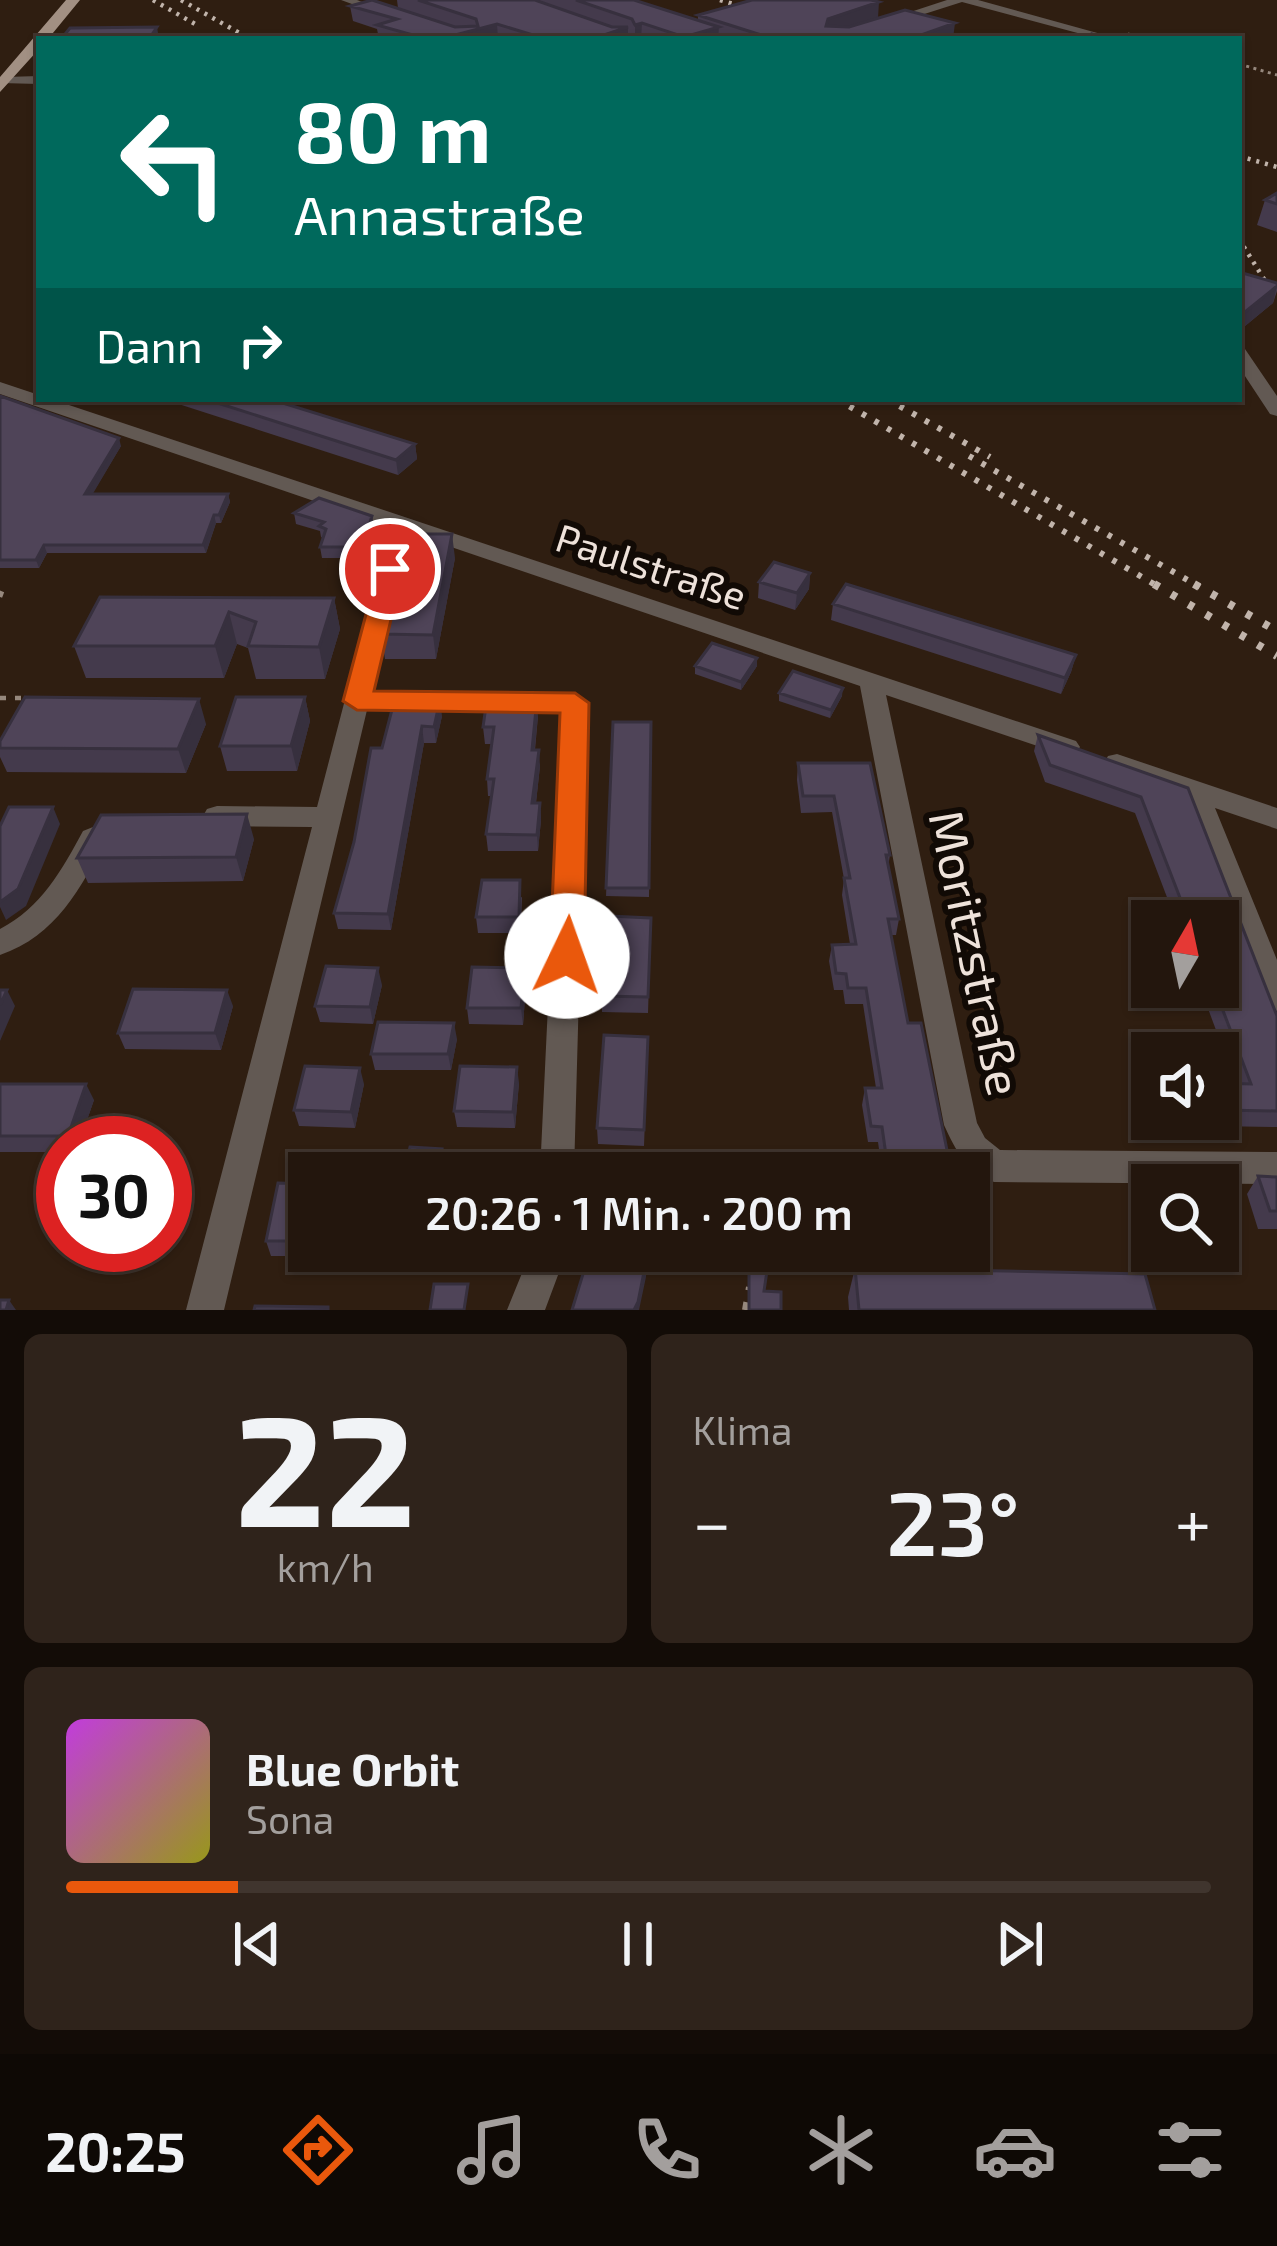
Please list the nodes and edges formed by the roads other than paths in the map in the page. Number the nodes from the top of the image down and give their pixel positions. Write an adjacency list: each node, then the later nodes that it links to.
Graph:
1 (73, 0): 5 (main road)
2 (346, 0): 4 (street)
3 (962, 0): 6 (street); 7 (street)
4 (408, 20)
5 (43, 36)
6 (844, 36)
7 (1101, 36)
8 (36, 45): 10 (main road)
9 (36, 80): 10 (street)
10 (2, 84)
11 (1242, 358): 15 (street)
12 (0, 388): 13 (street, Paulstraße)
13 (36, 400)
14 (41, 402): 16 (street, Paulstraße)
15 (1277, 410)
16 (401, 525): 17 (street, Paulstraße); 18 (street)
17 (871, 682): 19 (street, Paulstraße); 27 (street, Moritzstraße)
18 (357, 701): 22 (street); 26 (street)
19 (1194, 789): 23 (street, Paulstraße); 25 (street)
20 (105, 816): 24 (street)
21 (194, 816): 22 (street)
22 (328, 817): 29 (street)
23 (1277, 819)
24 (0, 943)
25 (1277, 998)
26 (558, 1152)
27 (1277, 1168)
28 (541, 1272): 30 (street)
29 (205, 1310)
30 (526, 1310)

